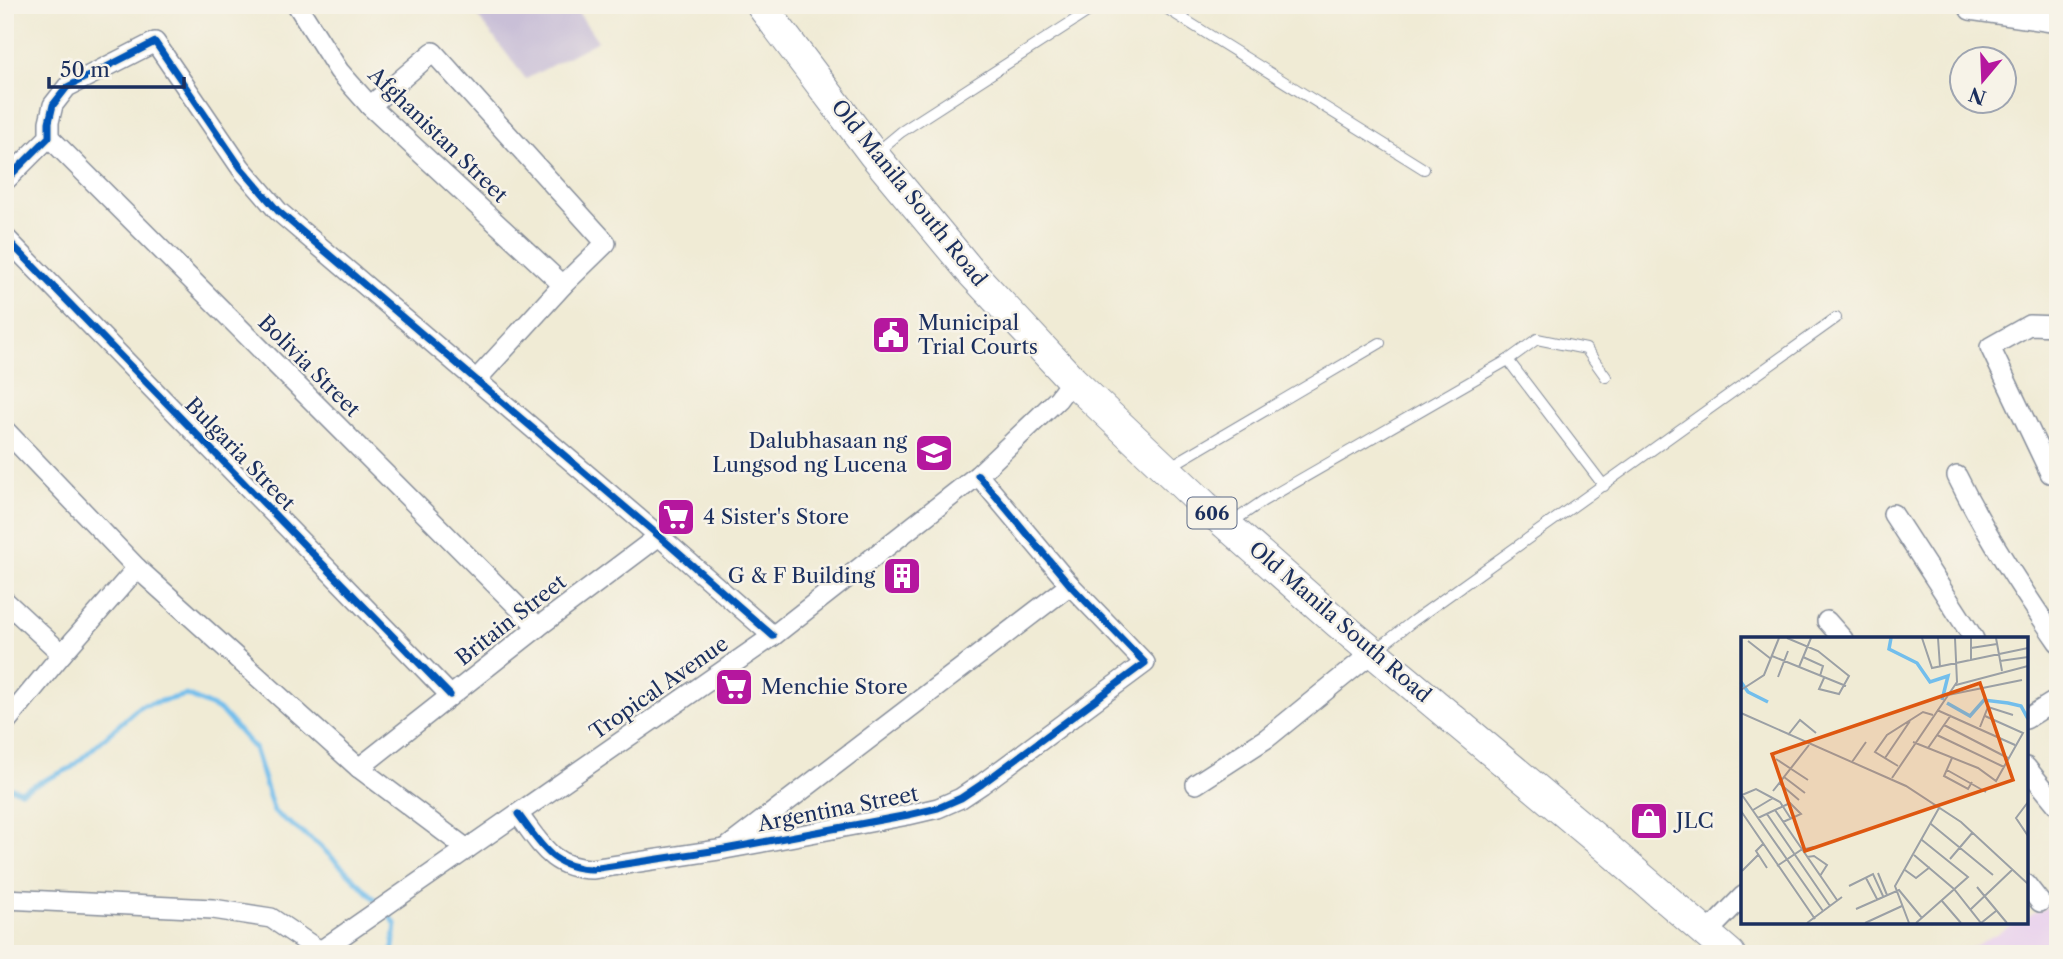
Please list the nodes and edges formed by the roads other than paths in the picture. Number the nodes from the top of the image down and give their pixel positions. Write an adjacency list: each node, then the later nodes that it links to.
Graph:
1 (297, 5): 7 (street, Afghanistan Street)
2 (761, 5): 9 (main road, Old Manila South Road / 606)
3 (1098, 5): 9 (lane)
4 (1161, 5): 10 (lane)
5 (1970, 10): 6 (street)
6 (2058, 23)
7 (370, 106): 13 (street, Afghanistan Street); 13 (street)
8 (48, 137): 11 (street); 19 (street); 34 (street, Bolivia Street)
9 (874, 155): 20 (main road, Old Manila South Road / 606)
10 (1424, 169)
11 (5, 181)
12 (5, 237): 41 (street, Bulgaria Street)
13 (564, 285): 19 (street)
14 (1836, 318): 26 (lane)
15 (2058, 326): 23 (street)
16 (1380, 343): 22 (lane)
17 (1508, 360): 18 (lane); 26 (lane); 28 (lane)
18 (1606, 377)
19 (477, 379): 29 (street)
20 (1072, 380): 22 (main road, Old Manila South Road / 606); 24 (street, Tropical Avenue)
21 (5, 430): 30 (street)
22 (1165, 470): 28 (main road, Old Manila South Road / 606)
23 (2058, 472)
24 (978, 475): 31 (street); 35 (street, Tropical Avenue)
25 (1957, 476): 38 (street)
26 (1604, 486): 39 (lane)
27 (1893, 514): 37 (street)
28 (1228, 525): 39 (main road, Old Manila South Road / 606)
29 (659, 536): 34 (street, Britain Street); 35 (street)
30 (137, 568): 40 (street); 45 (street)
31 (1070, 585): 51 (street); 51 (street, Argentina Street)
32 (5, 601): 40 (street)
33 (1827, 621): 36 (street)
34 (538, 626): 41 (street, Britain Street)
35 (773, 636): 49 (street, Tropical Avenue)
36 (1841, 637)
37 (1973, 637)
38 (2058, 642)
39 (1374, 652): 47 (street); 56 (main road, Old Manila South Road / 606)
40 (62, 654): 44 (street)
41 (450, 695): 45 (street, Britain Street)
42 (2058, 699): 43 (street)
43 (2028, 717)
44 (5, 723)
45 (359, 768): 50 (street)
46 (2028, 769): 48 (street)
47 (1196, 784)
48 (2058, 806)
49 (518, 814): 50 (street, Tropical Avenue); 51 (street, Argentina Street)
50 (467, 849): 57 (street, Tropical Avenue)
51 (725, 849)
52 (2028, 887): 55 (street)
53 (1741, 899): 56 (street)
54 (5, 900): 57 (street)
55 (2040, 902)
56 (1707, 933): 58 (main road, Old Manila South Road / 606)
57 (318, 952)
58 (1730, 954)

